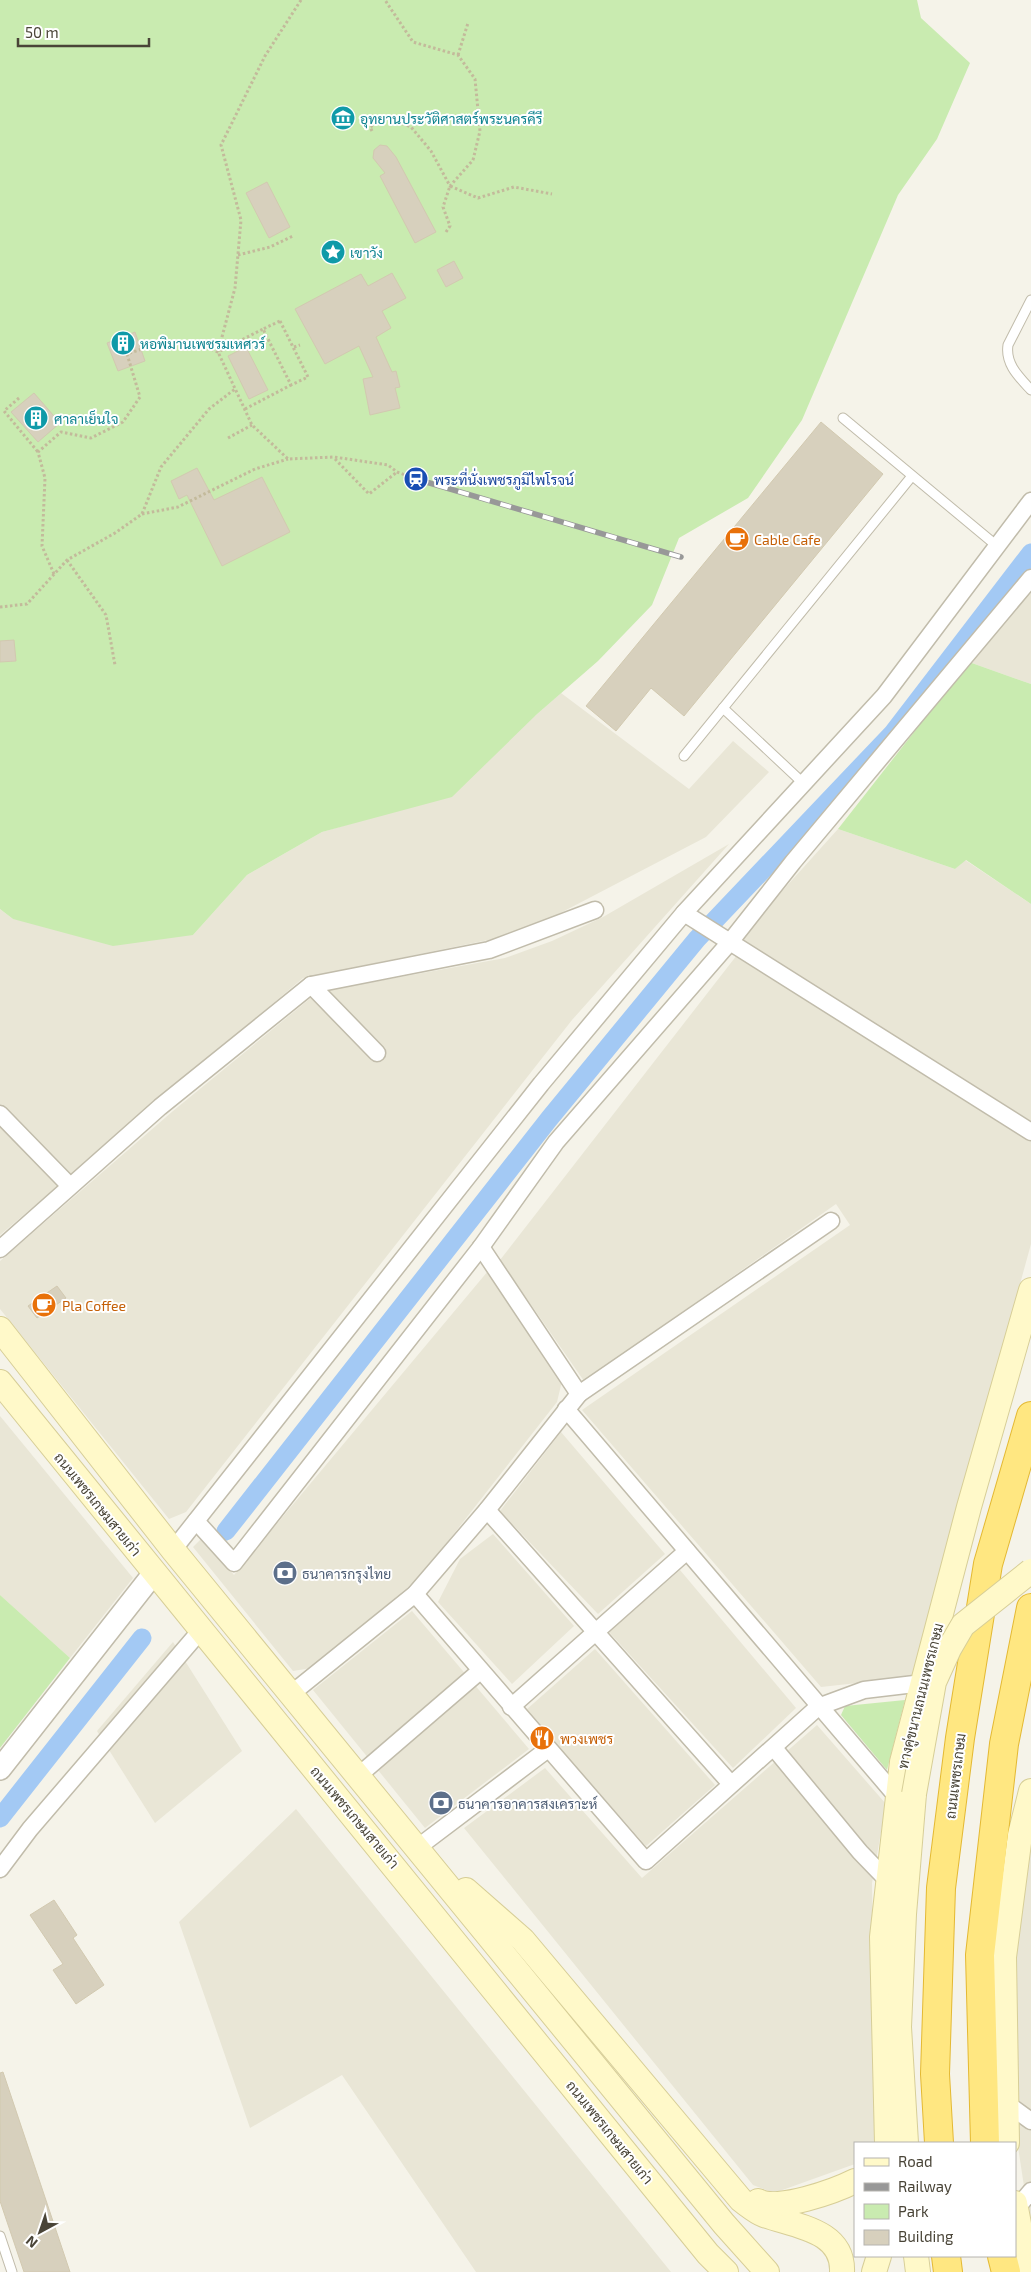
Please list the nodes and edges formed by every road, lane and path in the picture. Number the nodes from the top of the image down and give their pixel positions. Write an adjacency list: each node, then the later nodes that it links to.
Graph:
1 (301, 0): 10 (path)
2 (385, 0): 4 (path)
3 (468, 23): 4 (path)
4 (458, 55): 6 (path)
5 (372, 131): 6 (path)
6 (450, 186): 7 (path); 8 (path)
7 (552, 194)
8 (446, 232)
9 (293, 236): 10 (path)
10 (238, 255): 15 (path)
11 (1031, 300): 18 (lane)
12 (263, 329): 14 (path); 15 (path); 16 (path)
13 (300, 345): 14 (path)
14 (294, 347): 16 (path)
15 (218, 352): 17 (path); 24 (path)
16 (291, 386): 20 (path)
17 (235, 389): 20 (path); 31 (path)
18 (1031, 390)
19 (20, 398): 24 (path)
20 (245, 409): 22 (path)
21 (843, 418): 28 (lane)
22 (252, 425): 23 (path); 26 (path)
23 (228, 438)
24 (38, 452): 34 (path)
25 (334, 458): 26 (path); 27 (path); 27 (path)
26 (288, 459): 31 (path)
27 (397, 472): 29 (path)
28 (912, 476): 32 (lane); 38 (lane)
29 (416, 479)
30 (1031, 501): 32 (street)
31 (142, 514): 33 (path)
32 (997, 546): 40 (street)
33 (67, 560): 34 (path); 37 (path)
34 (54, 574): 36 (path)
35 (1031, 578): 43 (street)
36 (0, 607)
37 (115, 665)
38 (723, 708): 39 (lane); 40 (lane)
39 (684, 756)
40 (803, 783): 42 (street)
41 (595, 910): 44 (street)
42 (689, 916): 43 (street); 59 (street)
43 (725, 939): 47 (street); 50 (street)
44 (311, 985): 45 (street); 48 (street)
45 (377, 1052)
46 (0, 1114): 48 (street)
47 (1031, 1132)
48 (70, 1186): 51 (street)
49 (831, 1221): 55 (street)
50 (481, 1247): 55 (street); 59 (street)
51 (0, 1249)
52 (1031, 1290): 69 (main road, ทางคู่ขนานถนนเพชรเกษม)
53 (0, 1328): 60 (main road, ถนนเพชรเกษมสายเก่า)
54 (0, 1382): 63 (main road, ถนนเพชรเกษมสายเก่า)
55 (579, 1394): 56 (street)
56 (566, 1409): 58 (street); 61 (street)
57 (1031, 1416): 87 (highway, ถนนเพชรเกษม)
58 (487, 1510): 64 (street); 67 (street)
59 (196, 1521): 60 (street)
60 (173, 1550): 70 (main road, ถนนเพชรเกษมสายเก่า)
61 (687, 1551): 67 (street); 72 (street)
62 (1031, 1571): 79 (main road, bridge)
63 (154, 1573): 66 (main road, ถนนเพชรเกษมสายเก่า); 75 (street)
64 (414, 1594): 68 (street); 70 (street)
65 (1031, 1608): 88 (highway)
66 (200, 1630): 81 (street); 100 (main road, ถนนเพชรเกษมสายเก่า)
67 (595, 1631): 71 (street); 77 (street)
68 (480, 1671): 71 (street); 76 (street)
69 (923, 1683): 72 (street); 79 (main road, ทางคู่ขนานถนนเพชรเกษม)
70 (291, 1694): 76 (main road, ถนนเพชรเกษมสายเก่า)
71 (511, 1707): 74 (street)
72 (818, 1707): 73 (street); 79 (street)
73 (774, 1748): 77 (street); 82 (street)
74 (548, 1749): 77 (street); 80 (street)
75 (0, 1769)
76 (358, 1776): 80 (main road, ถนนเพชรเกษมสายเก่า)
77 (731, 1784)
78 (1031, 1791): 83 (main road)
79 (906, 1796): 82 (main road, ทางคู่ขนานถนนเพชรเกษม); 86 (main road)
80 (417, 1848): 90 (main road); 103 (main road, ถนนเพชรเกษมสายเก่า)
81 (0, 1869)
82 (888, 1881): 85 (main road, ทางคู่ขนานถนนเพชรเกษม)
83 (1006, 2103): 84 (street); 89 (main road)
84 (1031, 2121)
85 (885, 2139)
86 (906, 2142)
87 (939, 2142)
88 (985, 2142)
89 (1006, 2142)
90 (704, 2157): 91 (main road); 104 (main road)
91 (854, 2181)
92 (1031, 2191): 93 (street)
93 (1016, 2205)
94 (1016, 2211): 109 (main road)
95 (0, 2236): 101 (lane)
96 (879, 2257): 105 (main road)
97 (916, 2257): 106 (main road)
98 (946, 2257): 107 (highway)
99 (1002, 2257): 108 (highway)
100 (713, 2263): 102 (main road, ถนนเพชรเกษมสายเก่า)
101 (12, 2272)
102 (726, 2272)
103 (767, 2272)
104 (842, 2272)
105 (874, 2272)
106 (918, 2272)
107 (948, 2272)
108 (1006, 2272)
109 (1028, 2272)

